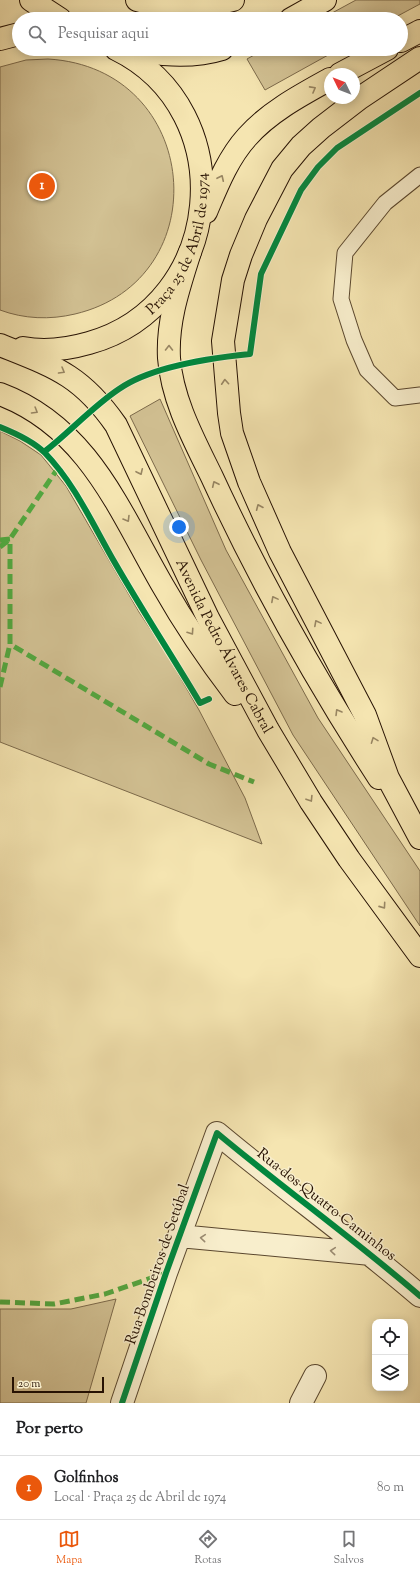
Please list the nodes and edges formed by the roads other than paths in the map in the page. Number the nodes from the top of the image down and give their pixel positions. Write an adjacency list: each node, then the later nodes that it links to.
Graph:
1 (30, 0): 5 (main road)
2 (138, 0): 3 (main road)
3 (233, 0)
4 (325, 0): 6 (main road)
5 (49, 12)
6 (304, 12)
7 (420, 31): 9 (main road)
8 (12, 36): 10 (main road)
9 (408, 38)
10 (0, 39)
11 (128, 56): 17 (main road, Praça 25 de Abril de 1974)
12 (374, 56): 14 (main road)
13 (420, 58): 22 (main road, one-way to 13)
14 (351, 68)
15 (324, 83): 17 (main road, one-way to 15)
16 (420, 175): 20 (lane)
17 (193, 246): 18 (main road, Praça 25 de Abril de 1974); 22 (main road, one-way to 17)
18 (0, 344): 21 (main road, Avenida Pedro Álvares Cabral, one-way to 21)
19 (0, 394): 21 (main road, one-way to 21)
20 (420, 395)
21 (289, 766): 23 (main road, Avenida Pedro Álvares Cabral, one-way to 23)
22 (420, 839)
23 (420, 956)
24 (217, 1133): 25 (street, Rua Bombeiros de Setúbal); 26 (street, Rua dos Quatro Caminhos)
25 (179, 1236): 26 (street, one-way to 25); 29 (street, Rua Bombeiros de Setúbal)
26 (372, 1254): 27 (street, Rua dos Quatro Caminhos)
27 (420, 1296)
28 (315, 1376): 30 (street)
29 (122, 1403)
30 (301, 1403)

